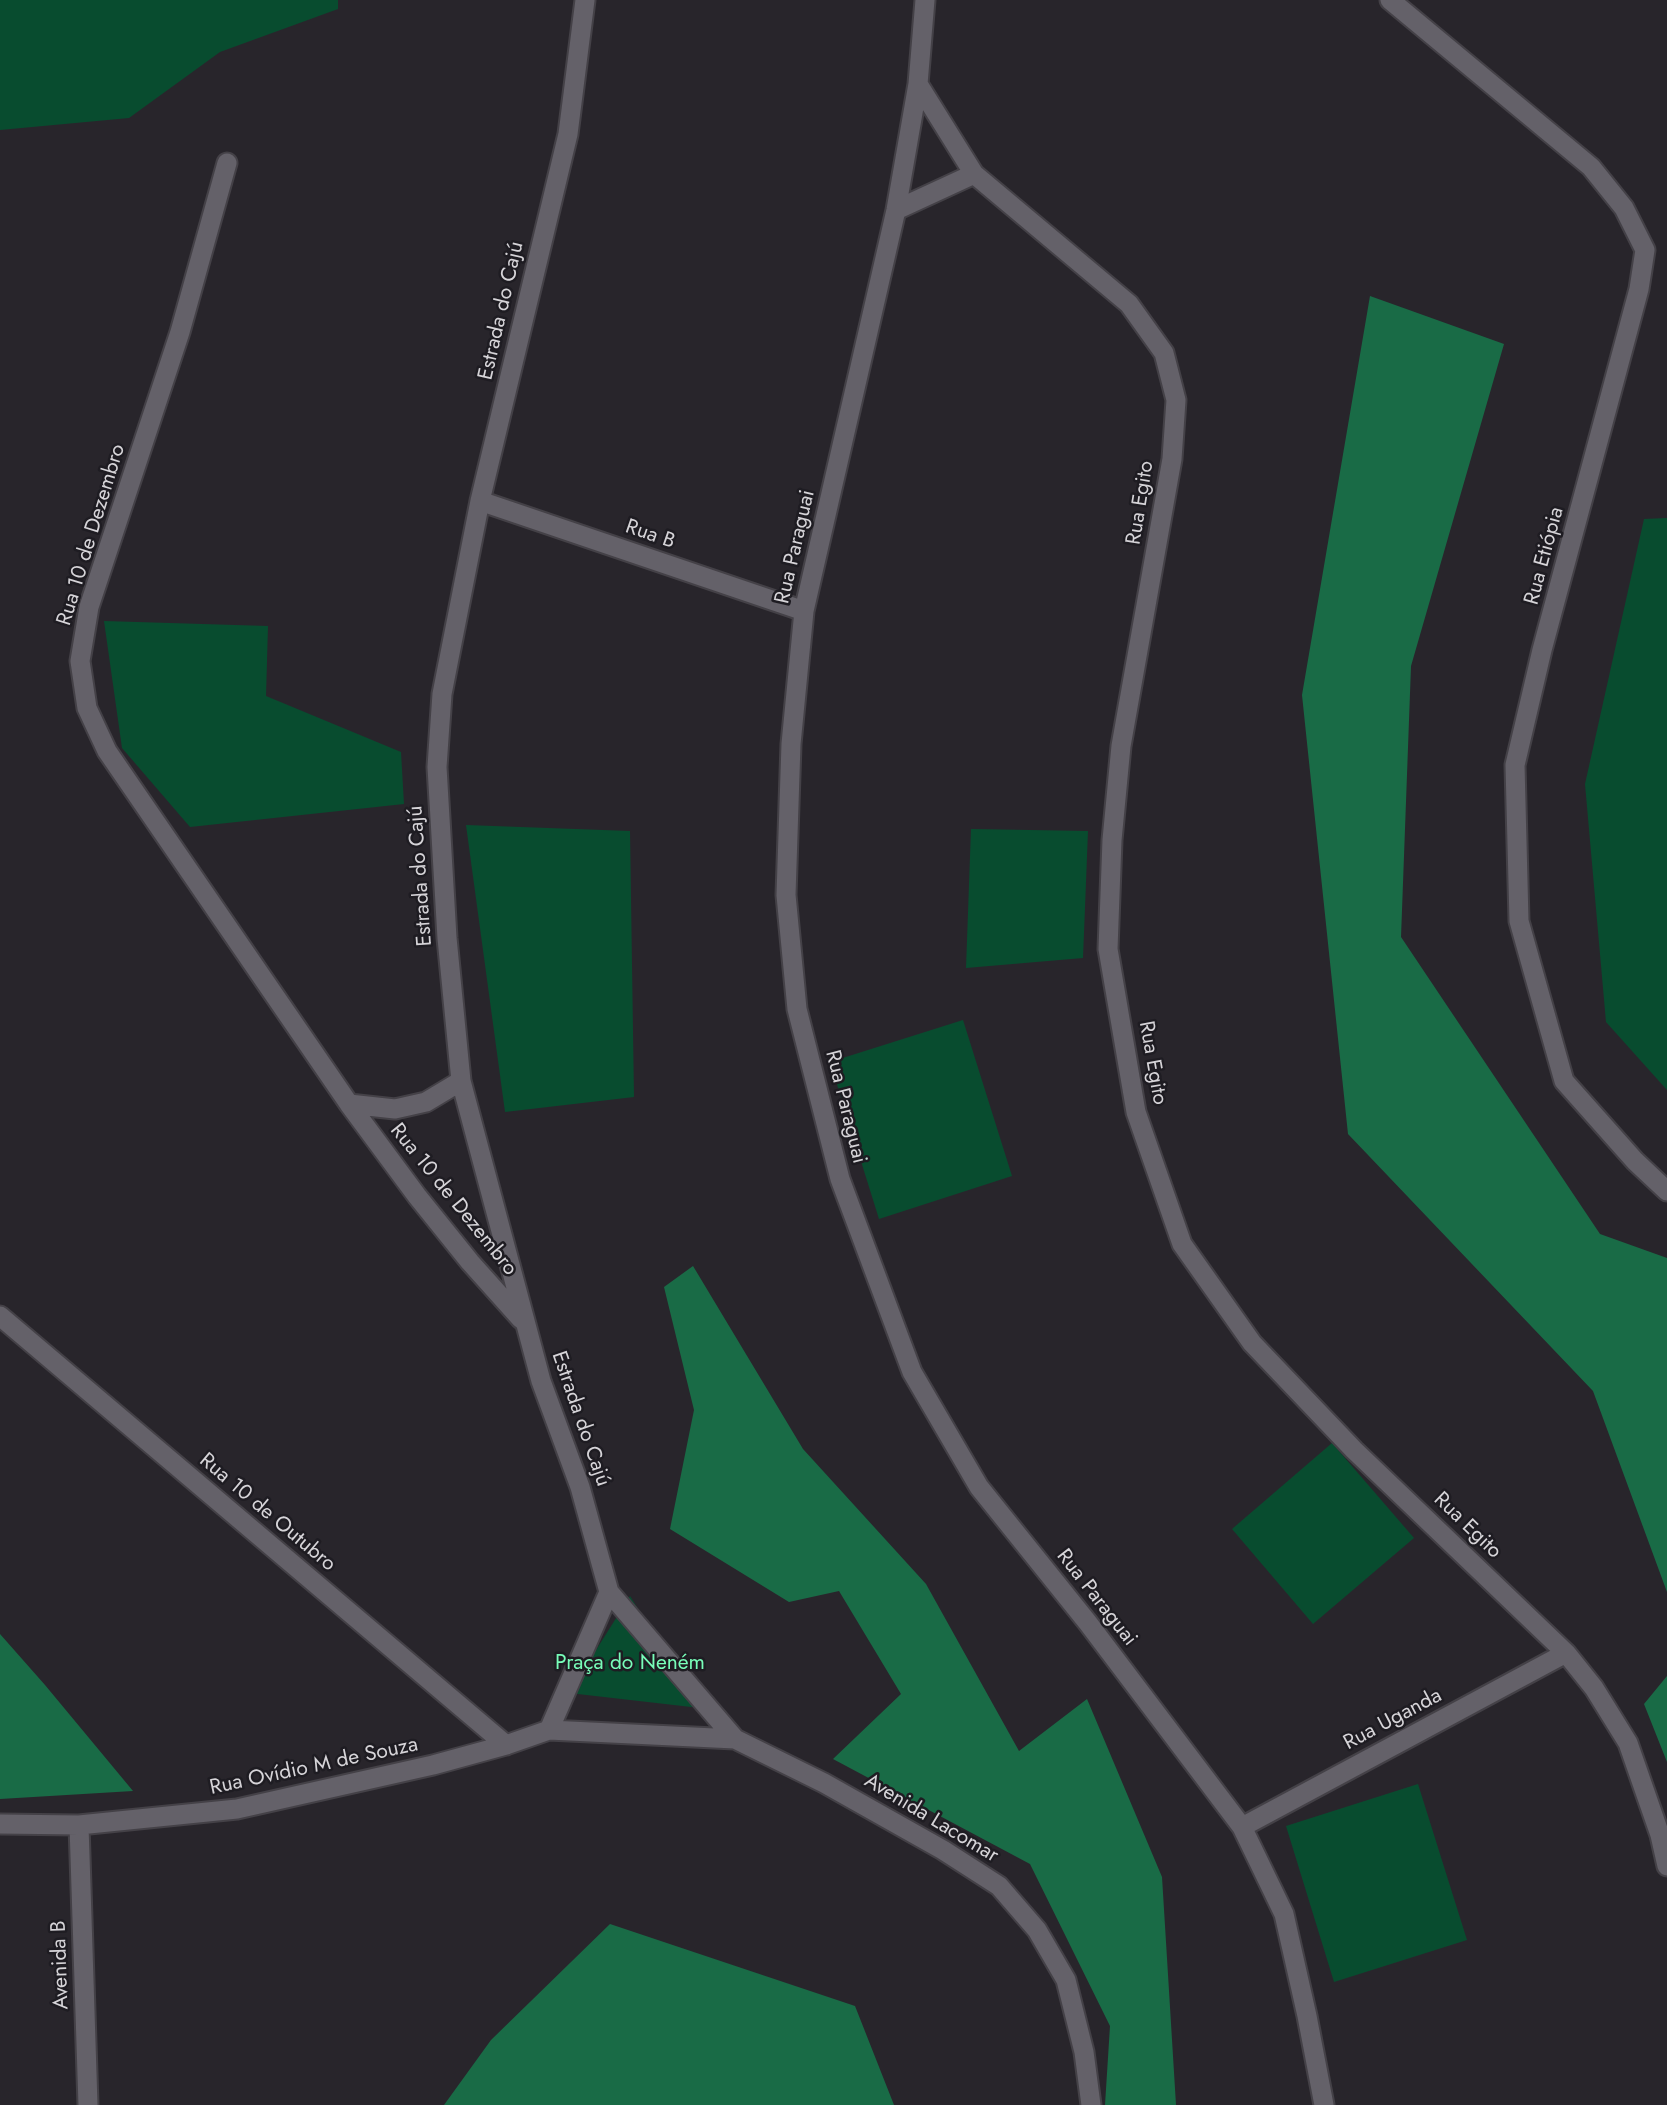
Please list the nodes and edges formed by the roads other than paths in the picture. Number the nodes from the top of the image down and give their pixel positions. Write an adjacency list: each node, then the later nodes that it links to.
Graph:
1 (585, 0): 8 (street, Estrada do Cajú)
2 (925, 0): 4 (street, Rua Paraguai)
3 (1390, 0): 12 (street, Rua Etiópia)
4 (918, 84): 6 (street, Rua Egito); 7 (street, Rua Paraguai)
5 (227, 163): 11 (street, Rua 10 de Dezembro)
6 (974, 174): 7 (street); 16 (street, Rua Egito)
7 (896, 210): 9 (street, Rua Paraguai)
8 (480, 501): 9 (street, Rua B); 10 (street, Estrada do Cajú)
9 (804, 611): 22 (street, Rua Paraguai)
10 (461, 1081): 11 (street, Rua 10 de Dezembro); 14 (street, Estrada do Cajú)
11 (349, 1104): 14 (street, Rua 10 de Dezembro)
12 (1667, 1191)
13 (0, 1316): 19 (street, Rua 10 de Outubro)
14 (524, 1323): 15 (street, Estrada do Cajú)
15 (609, 1592): 17 (street); 18 (street, Avenida Lacomar)
16 (1566, 1653): 22 (street, Rua Uganda); 23 (street, Rua Egito)
17 (549, 1730): 18 (street, Avenida Lacomar); 19 (street, Rua Ovídio M de Souza)
18 (735, 1739): 25 (street, Avenida Lacomar)
19 (506, 1745): 21 (street, Rua Ovídio M de Souza)
20 (0, 1824): 21 (street, Rua Ovídio M de Souza)
21 (79, 1825): 24 (street, Avenida B)
22 (1242, 1827): 26 (street, Rua Paraguai)
23 (1667, 1866)
24 (88, 2105)
25 (1091, 2105)
26 (1324, 2105)

